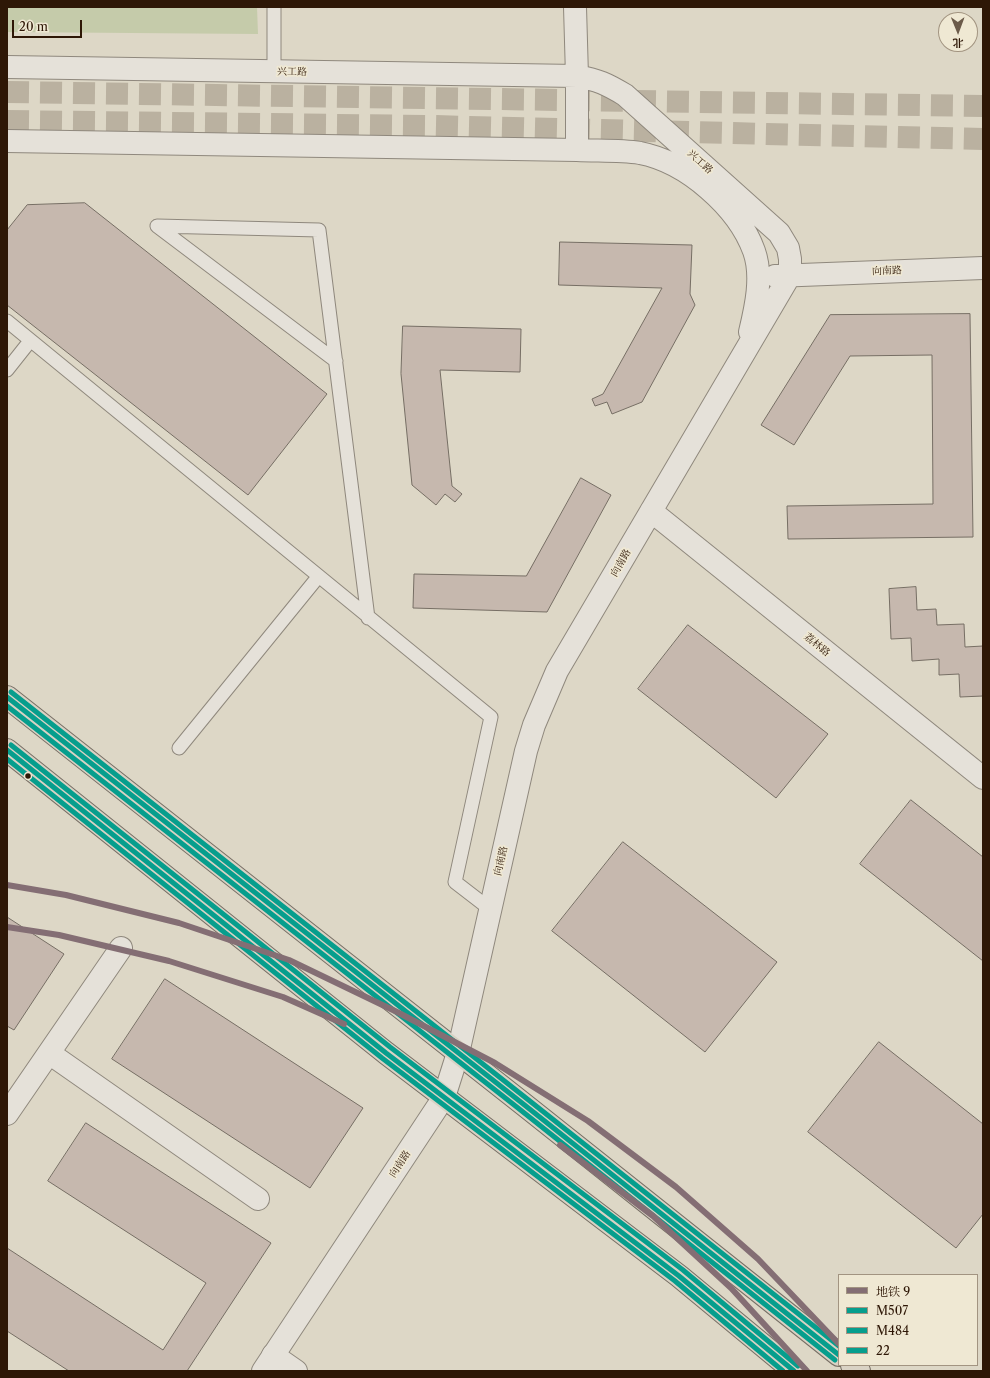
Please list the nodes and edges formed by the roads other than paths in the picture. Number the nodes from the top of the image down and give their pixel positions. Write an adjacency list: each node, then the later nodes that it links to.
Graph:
1 (274, 7): 4 (lane)
2 (575, 7): 5 (street)
3 (7, 67): 4 (street, 兴工路)
4 (274, 71): 5 (street, 兴工路)
5 (578, 76): 7 (street); 9 (street, 兴工路)
6 (7, 141): 7 (street, 兴工路)
7 (577, 150): 10 (street, 兴工路)
8 (983, 268): 9 (street, 向南路)
9 (790, 275): 10 (street, 向南路); 13 (street, 向南路)
10 (758, 276): 13 (street, 向南路)
11 (7, 322): 12 (lane)
12 (30, 341): 15 (lane); 17 (lane)
13 (746, 349): 16 (street, 向南路)
14 (336, 362): 14 (lane); 18 (lane)
15 (7, 370)
16 (651, 511): 22 (street, 荔林路); 23 (street, 向南路)
17 (318, 577): 18 (lane); 20 (lane)
18 (368, 618): 23 (lane)
19 (7, 697): 26 (main road)
20 (179, 748)
21 (7, 750): 27 (main road)
22 (983, 778)
23 (490, 909): 26 (street, 向南路)
24 (121, 948): 25 (street)
25 (49, 1053): 28 (street); 29 (street)
26 (458, 1053): 27 (street, 向南路); 30 (main road)
27 (444, 1097): 31 (street, 向南路); 33 (main road)
28 (7, 1114)
29 (258, 1199)
30 (838, 1354)
31 (268, 1363): 32 (street)
32 (296, 1371)
33 (794, 1371)

